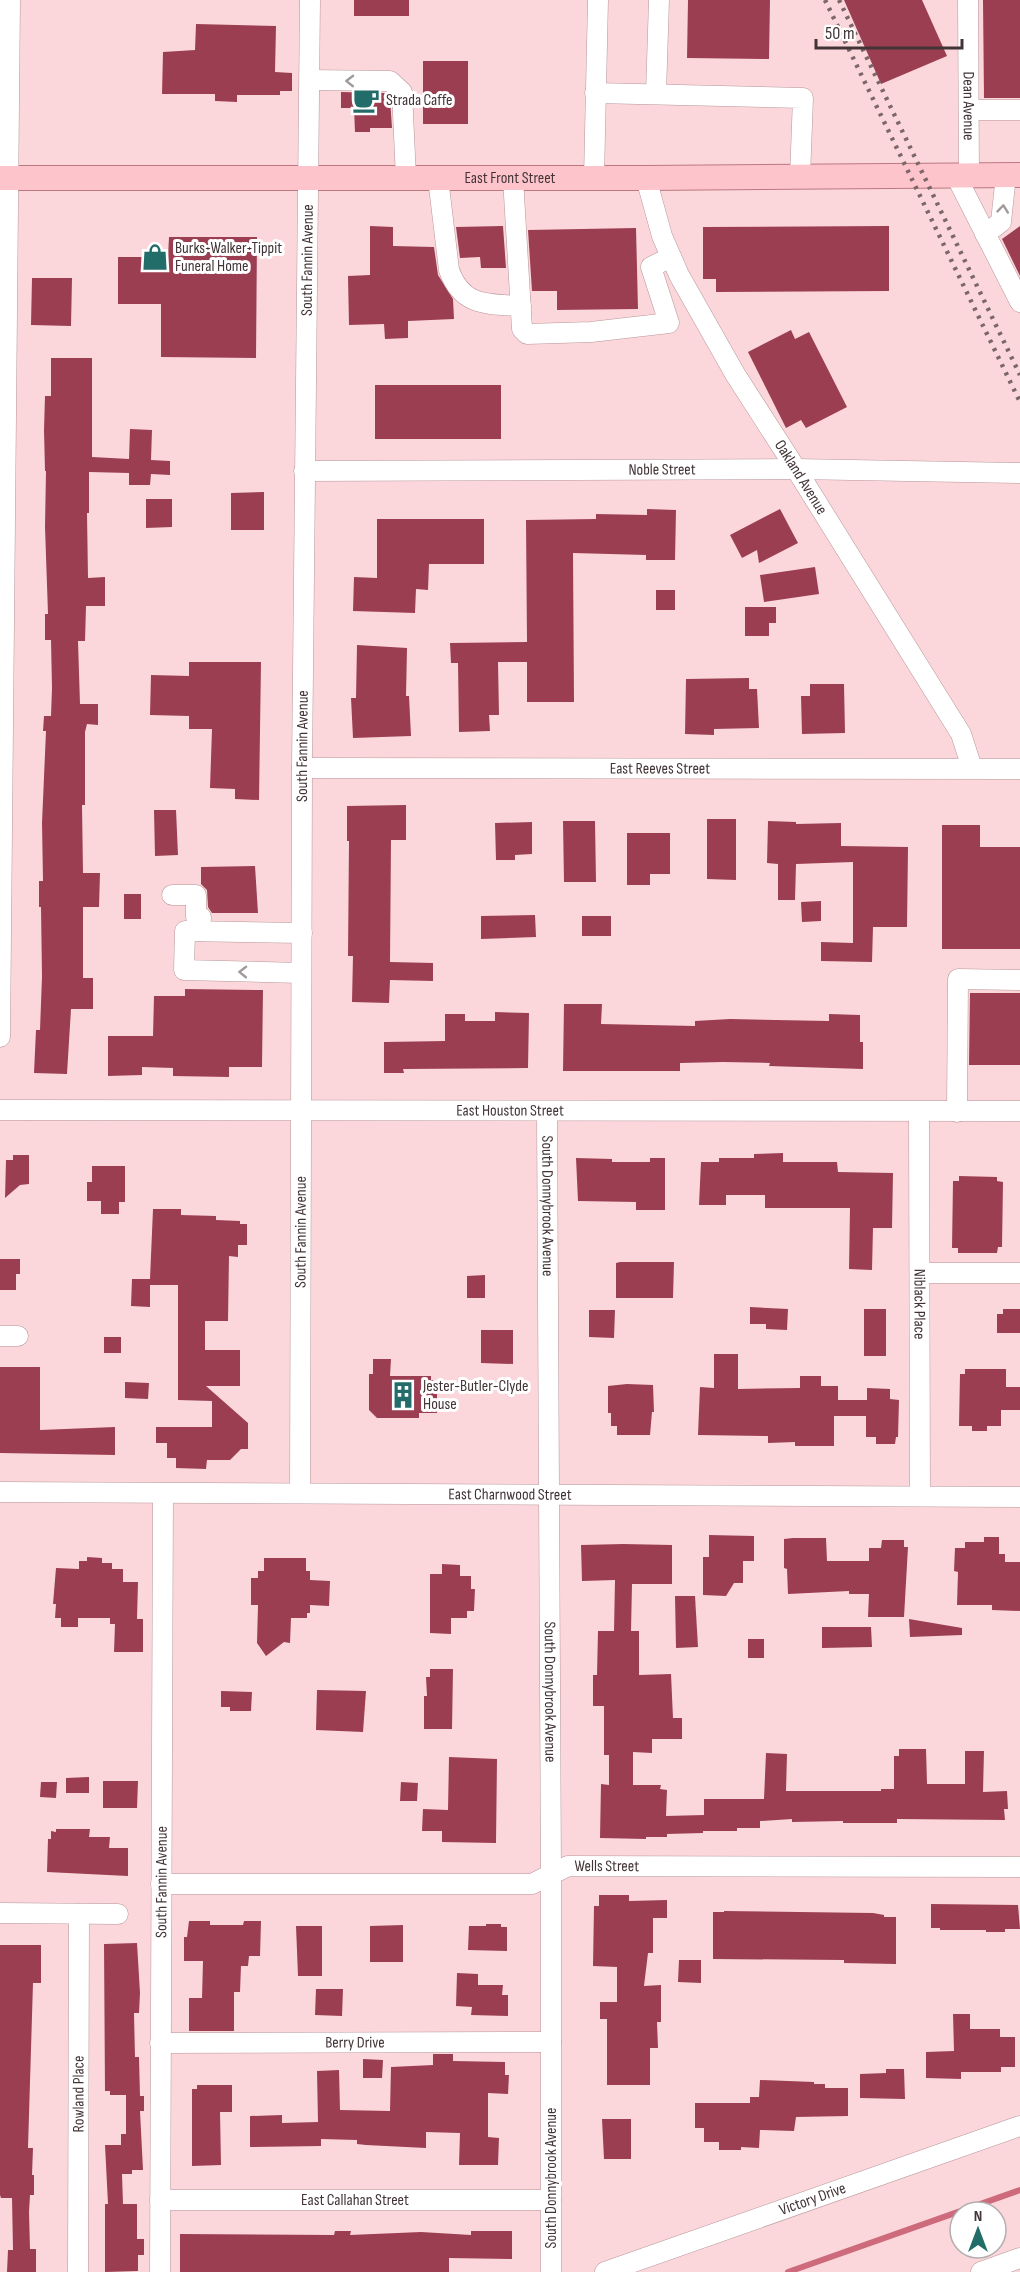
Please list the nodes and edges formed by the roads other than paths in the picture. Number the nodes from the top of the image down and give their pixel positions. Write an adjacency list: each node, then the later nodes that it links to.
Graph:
1 (10, 0): 14 (street)
2 (310, 0): 6 (street, South Fannin Avenue)
3 (598, 0): 7 (street)
4 (659, 0): 8 (street)
5 (968, 0): 9 (street, Dean Avenue)
6 (310, 80): 15 (street, South Fannin Avenue); 16 (street, one-way to 6)
7 (595, 93): 8 (street); 19 (street)
8 (656, 94): 13 (street)
9 (969, 110): 10 (street); 12 (street, Dean Avenue)
10 (1020, 110)
11 (1013, 175): 12 (main road, East Front Street); 21 (street, one-way to 11)
12 (963, 176): 13 (main road, East Front Street); 21 (street)
13 (800, 177): 20 (main road, East Front Street)
14 (5, 178): 15 (main road, East Front Street); 30 (street)
15 (309, 178): 16 (main road, East Front Street); 28 (street, South Fannin Avenue)
16 (406, 178): 17 (main road, East Front Street)
17 (438, 178): 18 (main road, East Front Street); 24 (street)
18 (513, 178): 19 (main road, East Front Street); 24 (street)
19 (594, 178): 20 (main road, East Front Street)
20 (646, 178): 22 (street, Oakland Avenue)
21 (985, 234): 23 (street)
22 (671, 257): 25 (street, Oakland Avenue); 26 (street)
23 (1020, 302)
24 (521, 306): 26 (street)
25 (698, 309): 26 (street); 27 (street, Oakland Avenue)
26 (669, 323)
27 (796, 469): 28 (street, Noble Street); 29 (street, Noble Street); 32 (street, Oakland Avenue)
28 (304, 471): 31 (street, South Fannin Avenue)
29 (1020, 473)
30 (2, 741): 34 (street)
31 (302, 768): 32 (street, East Reeves Street); 38 (street, South Fannin Avenue)
32 (972, 768): 33 (street, East Reeves Street)
33 (1020, 769)
34 (1, 883): 36 (street)
35 (171, 894): 37 (street)
36 (1, 925): 41 (street)
37 (200, 931): 38 (street); 39 (street, one-way to 37)
38 (302, 933): 39 (street, South Fannin Avenue)
39 (301, 973): 43 (street, South Fannin Avenue)
40 (1020, 980): 46 (street)
41 (0, 1036)
42 (0, 1110): 43 (street, East Houston Street)
43 (302, 1111): 44 (street, East Houston Street); 52 (street, South Fannin Avenue)
44 (547, 1112): 45 (street, East Houston Street); 53 (street, South Donnybrook Avenue)
45 (919, 1112): 46 (street, East Houston Street); 48 (street, Niblack Place)
46 (957, 1112): 47 (street, East Houston Street)
47 (1020, 1112)
48 (920, 1273): 49 (street); 54 (street, Niblack Place)
49 (1020, 1273)
50 (0, 1492): 51 (street, East Charnwood Street)
51 (163, 1493): 52 (street, East Charnwood Street); 58 (street, South Fannin Avenue)
52 (300, 1493): 53 (street, East Charnwood Street)
53 (549, 1494): 54 (street, East Charnwood Street); 57 (street, South Donnybrook Avenue)
54 (920, 1496): 55 (street, East Charnwood Street)
55 (1020, 1497)
56 (1020, 1867): 57 (street, Wells Street)
57 (551, 1875): 58 (street, Wells Street); 62 (street, South Donnybrook Avenue)
58 (161, 1884): 63 (street, South Fannin Avenue)
59 (0, 1913): 60 (street)
60 (79, 1914): 61 (street); 68 (street, Rowland Place)
61 (118, 1914)
62 (551, 2042): 63 (street, Berry Drive); 66 (street, South Donnybrook Avenue)
63 (160, 2043): 65 (street, South Fannin Avenue)
64 (1020, 2126): 71 (street, Victory Drive)
65 (160, 2200): 66 (street, East Callahan Street); 69 (street, South Fannin Avenue)
66 (551, 2200): 70 (street, South Donnybrook Avenue)
67 (1020, 2258): 72 (street)
68 (78, 2272)
69 (160, 2272)
70 (551, 2272)
71 (605, 2272)
72 (981, 2272)

